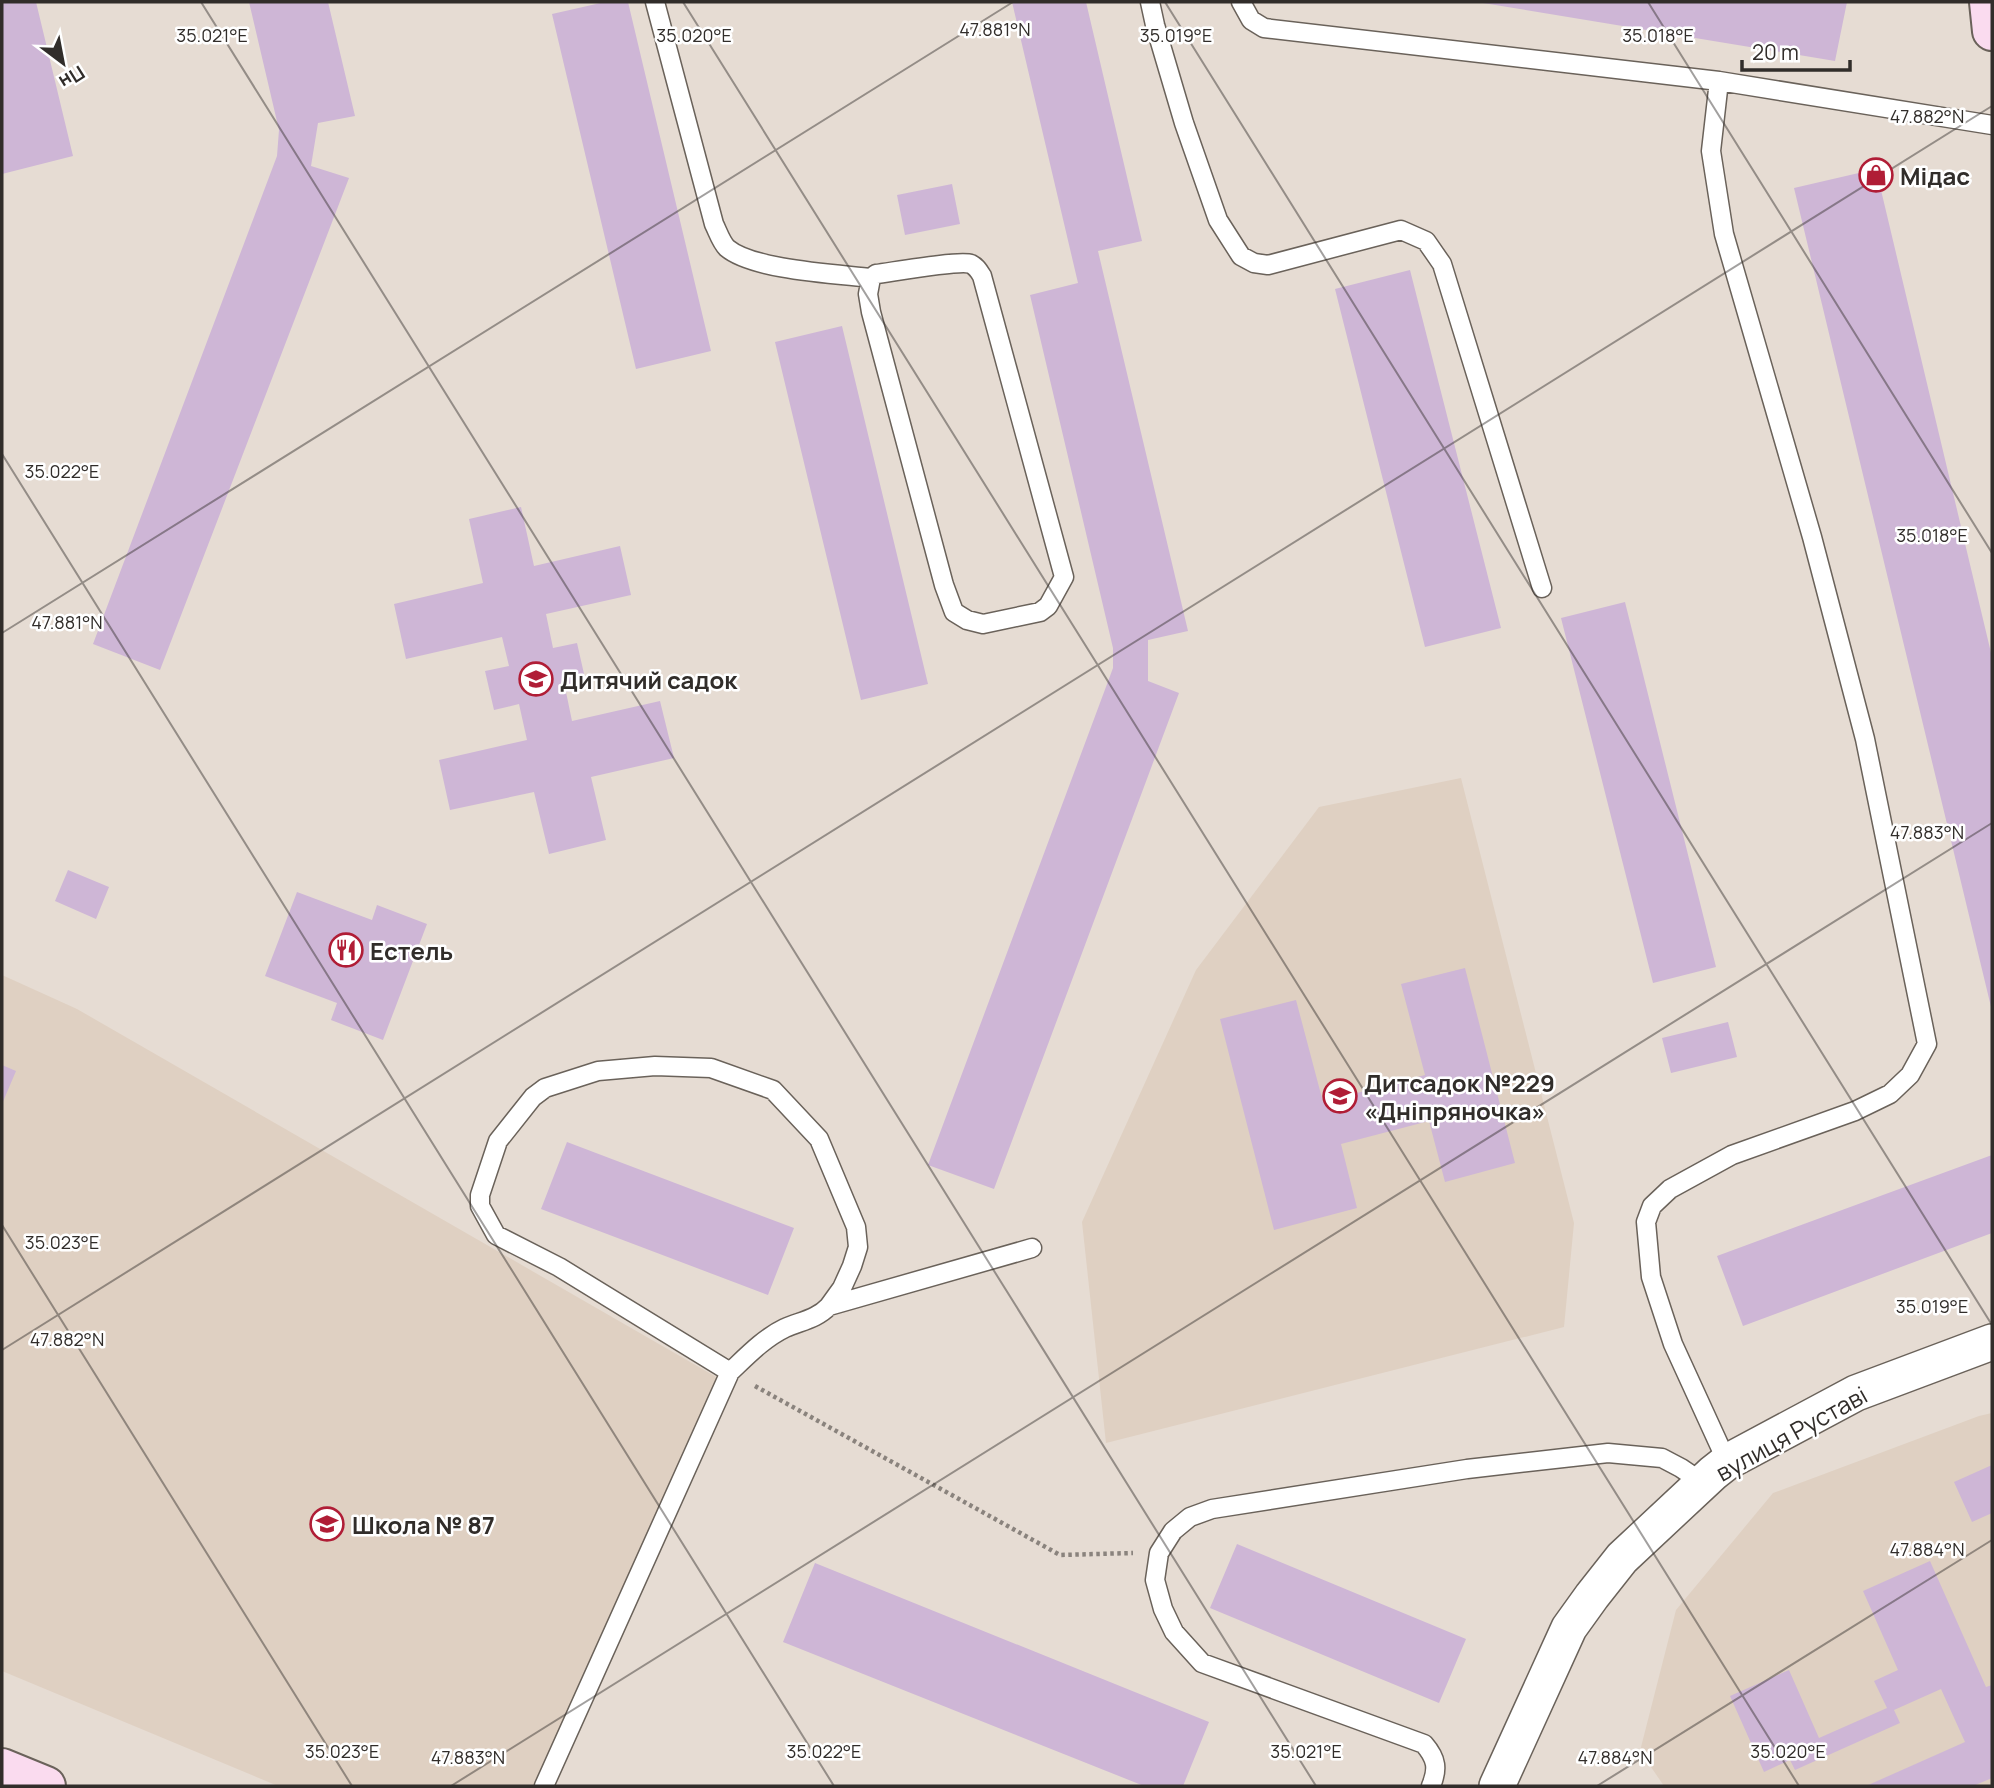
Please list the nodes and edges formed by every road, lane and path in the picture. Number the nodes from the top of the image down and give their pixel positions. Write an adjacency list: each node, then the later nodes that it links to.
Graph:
1 (655, 2): 8 (lane)
2 (1150, 2): 9 (lane)
3 (1241, 2): 6 (lane)
4 (1989, 2): 5 (street)
5 (1992, 32)
6 (1719, 81): 7 (lane); 14 (lane)
7 (1992, 125)
8 (871, 278): 8 (lane)
9 (1542, 588)
10 (1032, 1248): 11 (lane)
11 (829, 1306): 13 (lane); 13 (lane)
12 (1992, 1342): 14 (street, вулиця Руставі)
13 (730, 1372): 15 (path); 18 (lane)
14 (1715, 1473): 15 (lane); 20 (street, вулиця Руставі)
15 (1159, 1553): 19 (lane)
16 (2, 1768): 17 (street)
17 (46, 1786)
18 (544, 1786)
19 (1431, 1786)
20 (1497, 1786)

